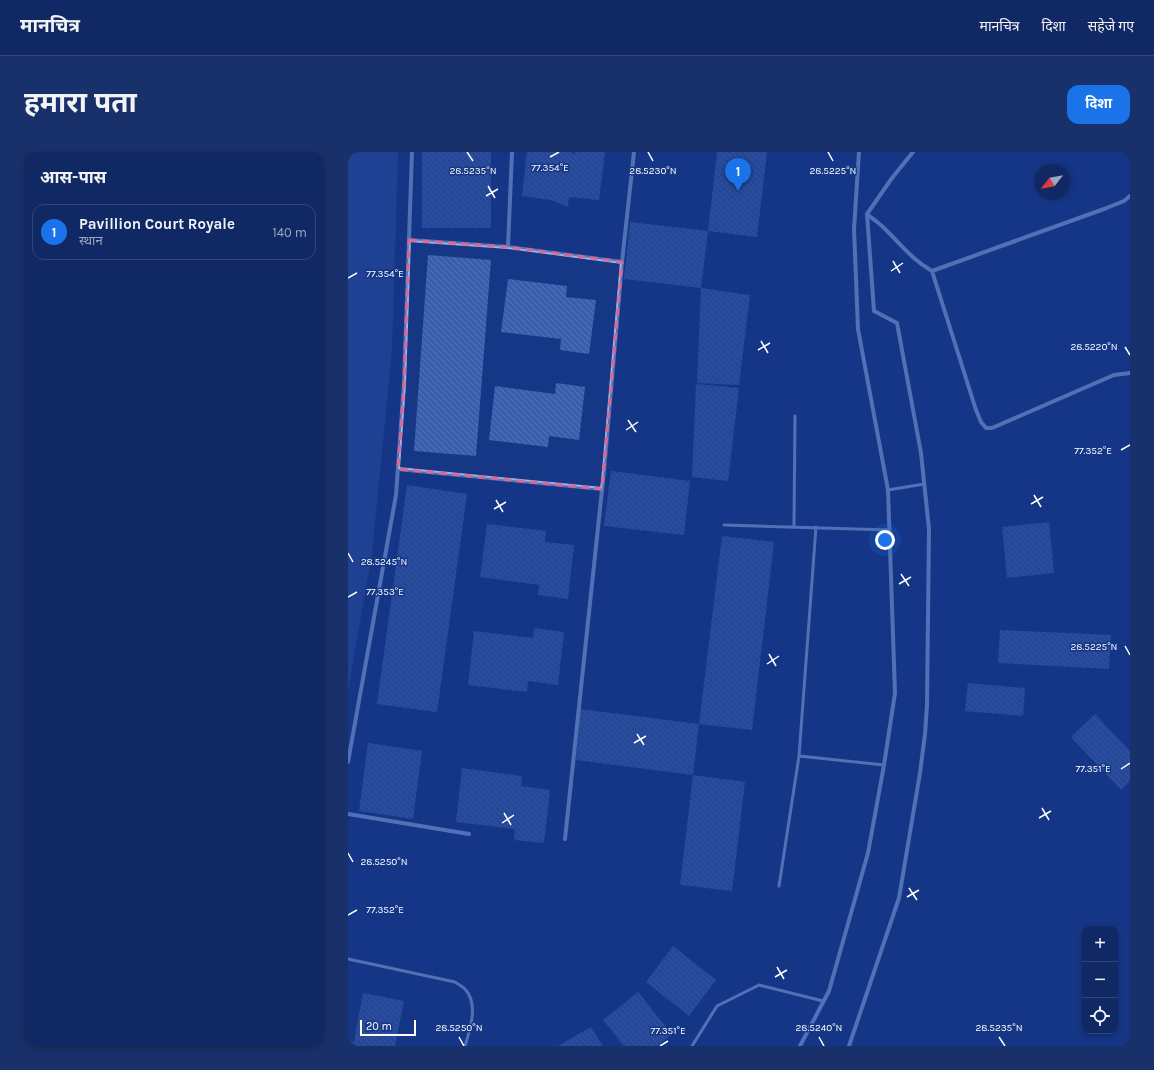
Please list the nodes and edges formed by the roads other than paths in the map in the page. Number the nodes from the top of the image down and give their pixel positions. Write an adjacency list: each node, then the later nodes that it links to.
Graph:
1 (412, 152): 8 (street)
2 (512, 152): 9 (street)
3 (634, 152): 10 (street)
4 (859, 152): 17 (street)
5 (913, 152): 7 (street)
6 (1130, 196): 11 (street)
7 (867, 214): 11 (street); 15 (street)
8 (409, 240): 9 (street); 14 (street)
9 (508, 247): 10 (street)
10 (622, 262): 16 (street)
11 (932, 271): 12 (street)
12 (1130, 374)
13 (795, 416): 19 (lane)
14 (398, 468): 16 (street); 23 (street)
15 (924, 484): 17 (lane); 34 (street)
16 (602, 489): 27 (street)
17 (888, 490): 21 (street)
18 (724, 525): 19 (lane)
19 (794, 526): 20 (lane)
20 (816, 527): 21 (lane); 22 (lane)
21 (890, 530): 24 (street)
22 (799, 756): 24 (lane); 28 (lane)
23 (348, 762)
24 (884, 765): 30 (street)
25 (348, 814): 26 (street)
26 (469, 834)
27 (565, 839)
28 (779, 886)
29 (348, 959): 31 (lane)
30 (823, 1001): 32 (lane); 33 (street)
31 (465, 1046)
32 (692, 1046)
33 (800, 1046)
34 (849, 1046)

